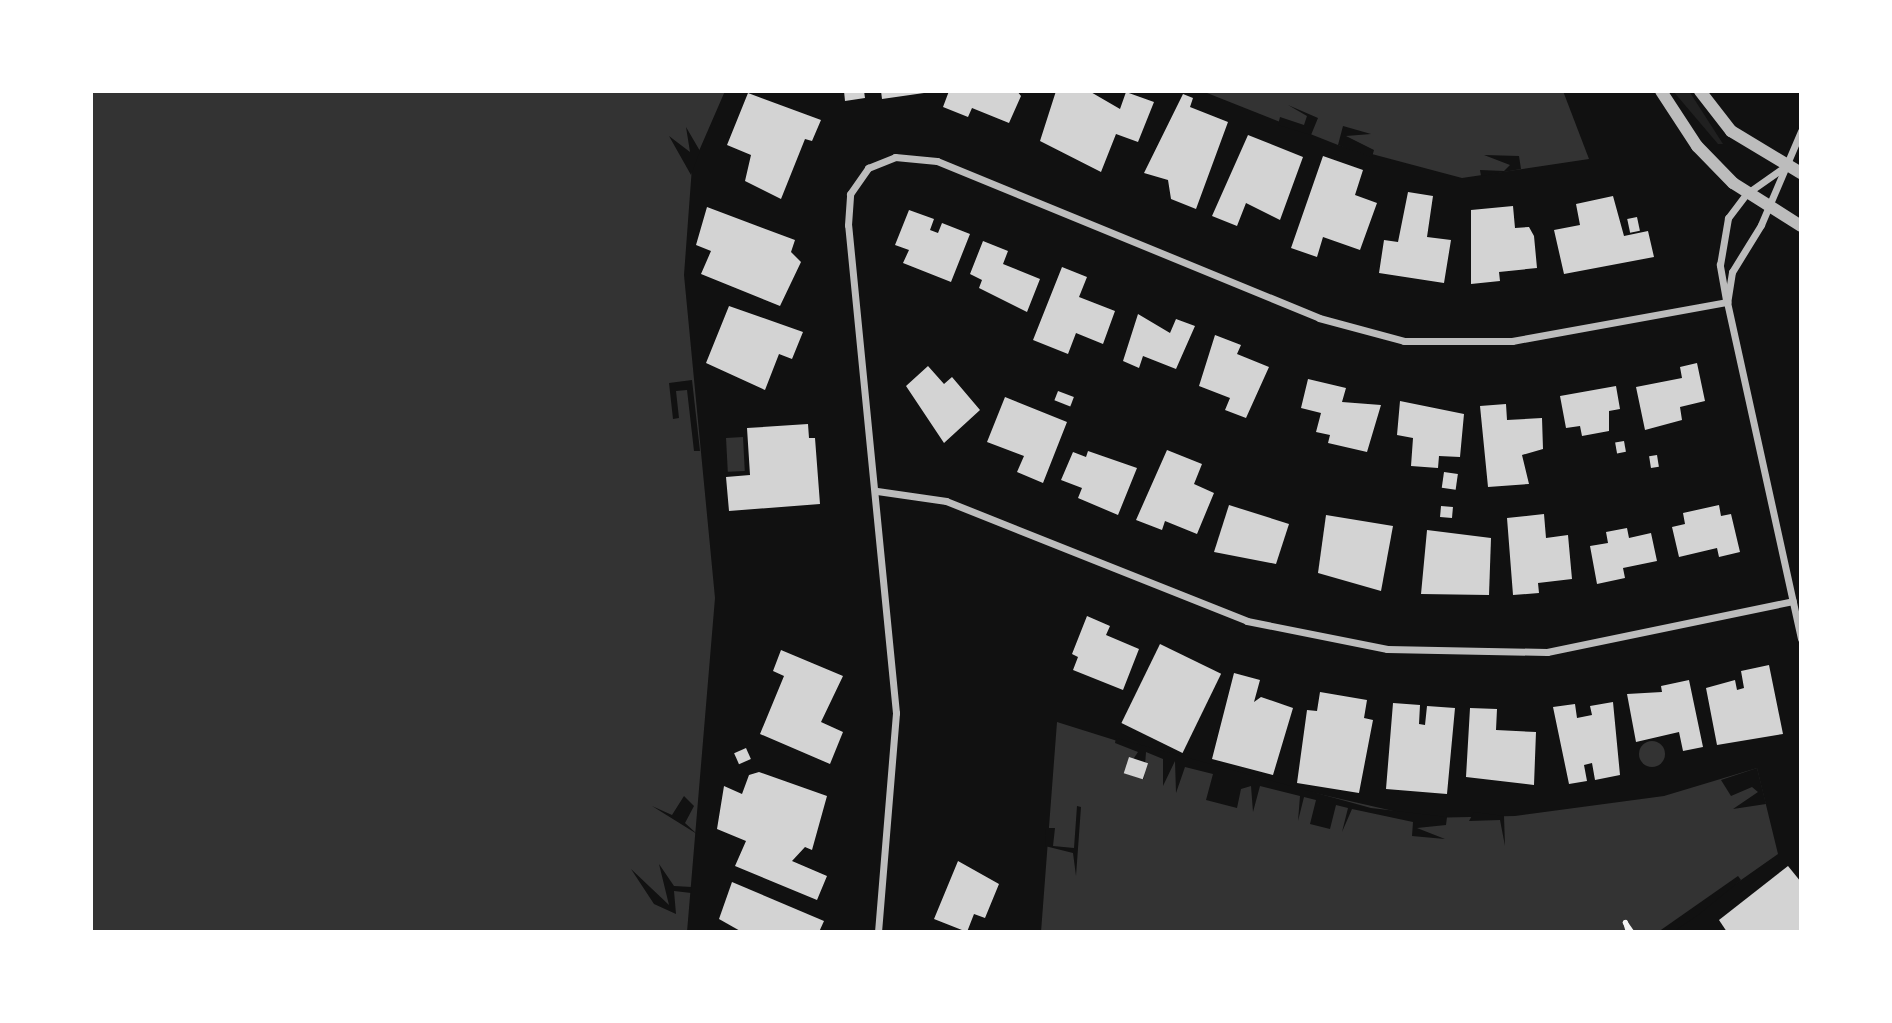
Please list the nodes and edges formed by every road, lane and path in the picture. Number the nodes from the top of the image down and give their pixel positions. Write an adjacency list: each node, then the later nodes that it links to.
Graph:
1 (1661, 91): 6 (street)
2 (1700, 91): 4 (street)
3 (1801, 131): 4 (street)
4 (1787, 165): 5 (street); 6 (street); 7 (street)
5 (1801, 173)
6 (1746, 194): 7 (street); 9 (street)
7 (1769, 209): 8 (street); 9 (street)
8 (1801, 226)
9 (1727, 302): 10 (street); 11 (street)
10 (877, 491): 11 (street); 13 (street)
11 (1793, 601): 12 (street)
12 (1801, 639)
13 (878, 932)

